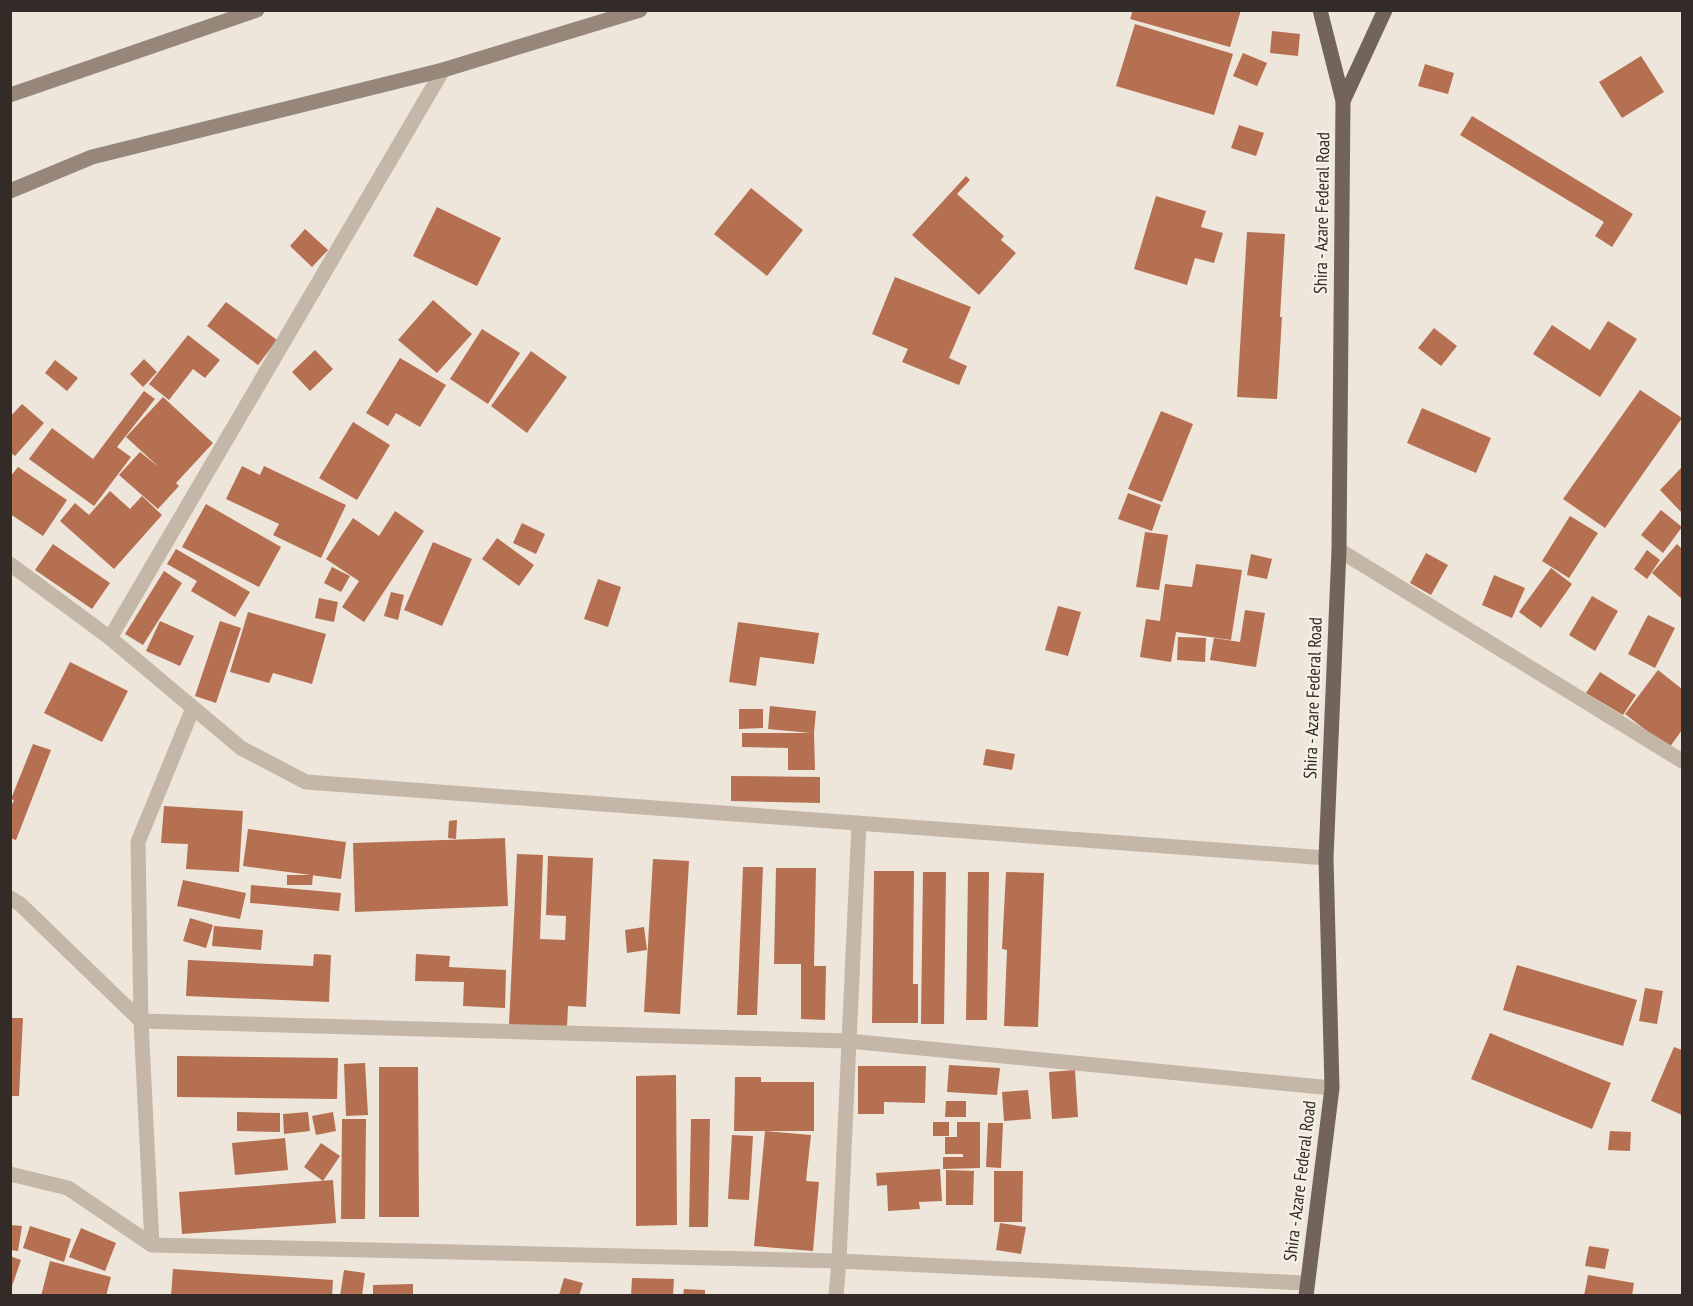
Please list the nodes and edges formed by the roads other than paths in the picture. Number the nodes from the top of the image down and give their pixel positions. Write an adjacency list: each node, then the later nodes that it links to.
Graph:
1 (258, 10): 6 (street)
2 (639, 10): 5 (street)
3 (1320, 10): 7 (main road, Shira - Azare Federal Road)
4 (1384, 10): 7 (main road, Shira - Azare Federal Road)
5 (443, 70): 8 (street); 11 (street)
6 (10, 95)
7 (1343, 101): 9 (main road, Shira - Azare Federal Road)
8 (10, 191)
9 (1339, 550): 13 (street); 15 (main road, Shira - Azare Federal Road)
10 (10, 564): 11 (street)
11 (110, 638): 12 (street)
12 (194, 708): 14 (street); 17 (street)
13 (1683, 761)
14 (859, 823): 15 (street); 18 (street)
15 (1326, 858): 19 (main road, Shira - Azare Federal Road)
16 (10, 898): 17 (street)
17 (141, 1021): 18 (street); 21 (street)
18 (849, 1041): 19 (street); 22 (street)
19 (1332, 1088): 23 (main road, Shira - Azare Federal Road)
20 (10, 1174): 21 (street)
21 (152, 1245): 22 (street)
22 (839, 1261): 23 (street); 24 (street)
23 (1306, 1289)
24 (836, 1296)

